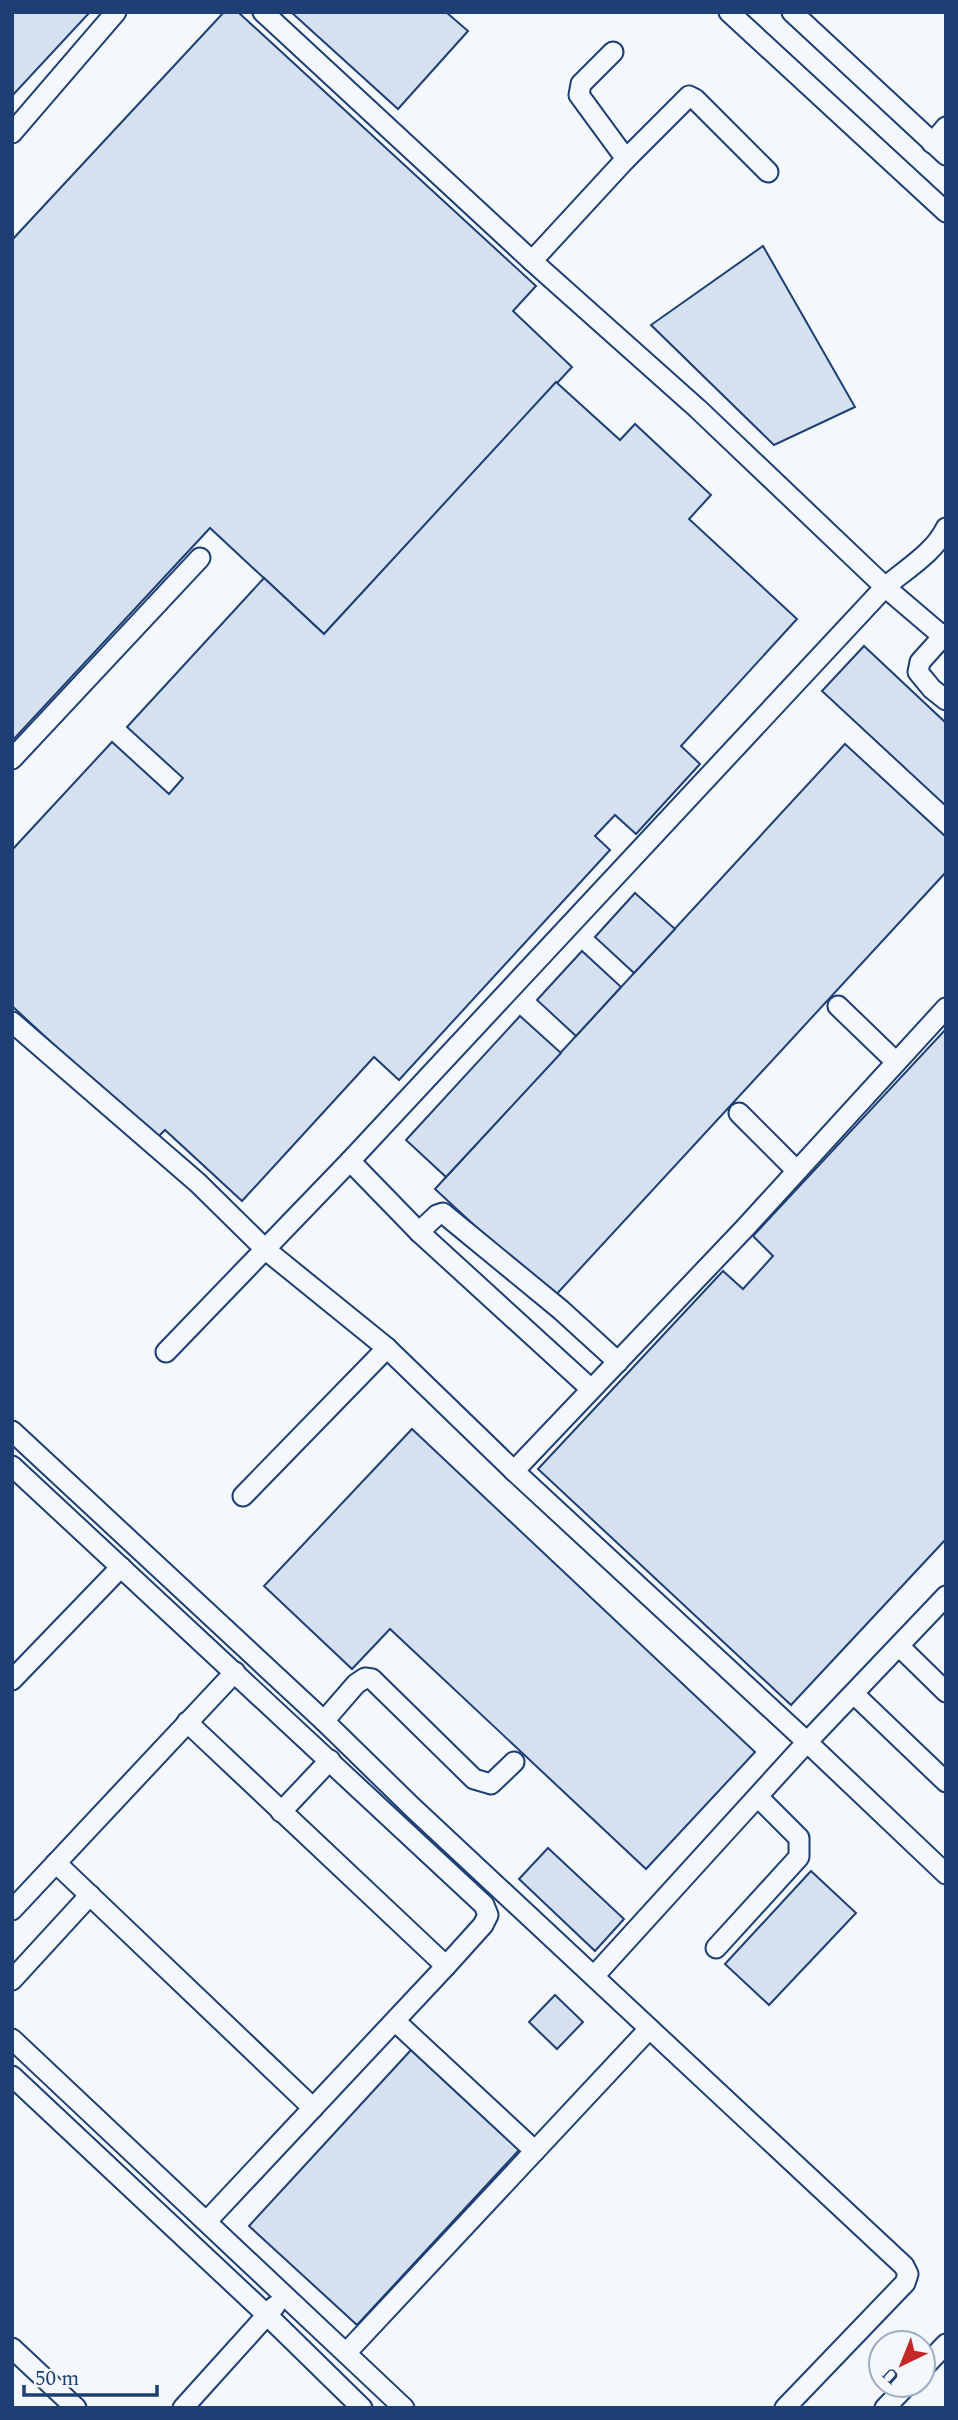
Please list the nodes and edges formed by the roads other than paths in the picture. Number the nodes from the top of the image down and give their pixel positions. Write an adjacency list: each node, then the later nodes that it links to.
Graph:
1 (116, 12): 7 (street)
2 (263, 12): 12 (street)
3 (729, 12): 11 (street)
4 (792, 12): 8 (street)
5 (613, 52): 9 (street)
6 (946, 127): 8 (street)
7 (12, 133)
8 (939, 149)
9 (626, 159): 10 (street); 12 (street)
10 (768, 172)
11 (946, 212)
12 (532, 261): 15 (street)
13 (944, 536): 15 (street)
14 (200, 558): 18 (street)
15 (885, 587): 16 (street); 24 (street)
16 (944, 636): 17 (street)
17 (946, 700)
18 (12, 760)
19 (838, 1006): 22 (street)
20 (946, 1008): 22 (street)
21 (12, 1022): 27 (street)
22 (896, 1062): 25 (street)
23 (739, 1113): 25 (street)
24 (350, 1161): 26 (street); 27 (street)
25 (796, 1170): 30 (street)
26 (419, 1232): 30 (street); 31 (street)
27 (266, 1251): 28 (street); 29 (street)
28 (387, 1348): 34 (street); 35 (street)
29 (166, 1352)
30 (618, 1362): 31 (street)
31 (591, 1389): 34 (street)
32 (12, 1431): 43 (street)
33 (13, 1469): 36 (street)
34 (514, 1471): 45 (street)
35 (243, 1496)
36 (121, 1567): 39 (street); 40 (street)
37 (946, 1595): 38 (street)
38 (899, 1646): 41 (street); 42 (street)
39 (234, 1672): 44 (street); 46 (street)
40 (12, 1681)
41 (946, 1692)
42 (854, 1694): 45 (street); 48 (street)
43 (324, 1721): 47 (street); 57 (street)
44 (187, 1722): 50 (street); 51 (street)
45 (807, 1742): 49 (street); 52 (street)
46 (330, 1760): 50 (street); 56 (street)
47 (514, 1762)
48 (946, 1782)
49 (758, 1797): 55 (street); 57 (street)
50 (281, 1812): 56 (street)
51 (56, 1863): 53 (street); 54 (street)
52 (946, 1874)
53 (90, 1895): 58 (street); 63 (street)
54 (12, 1910)
55 (716, 1948)
56 (446, 1966): 59 (street)
57 (595, 1976): 60 (street)
58 (12, 1980)
59 (395, 2021): 63 (street); 64 (street)
60 (649, 2029): 64 (street); 74 (street)
61 (12, 2039): 65 (street)
62 (12, 2076): 67 (street)
63 (313, 2108): 65 (street)
64 (535, 2151): 69 (street)
65 (207, 2221): 66 (street)
66 (284, 2294): 67 (street); 69 (street)
67 (267, 2315): 71 (street); 72 (street)
68 (12, 2348): 70 (street)
69 (346, 2353): 73 (street)
70 (76, 2408)
71 (183, 2408)
72 (362, 2408)
73 (404, 2408)
74 (785, 2408)

